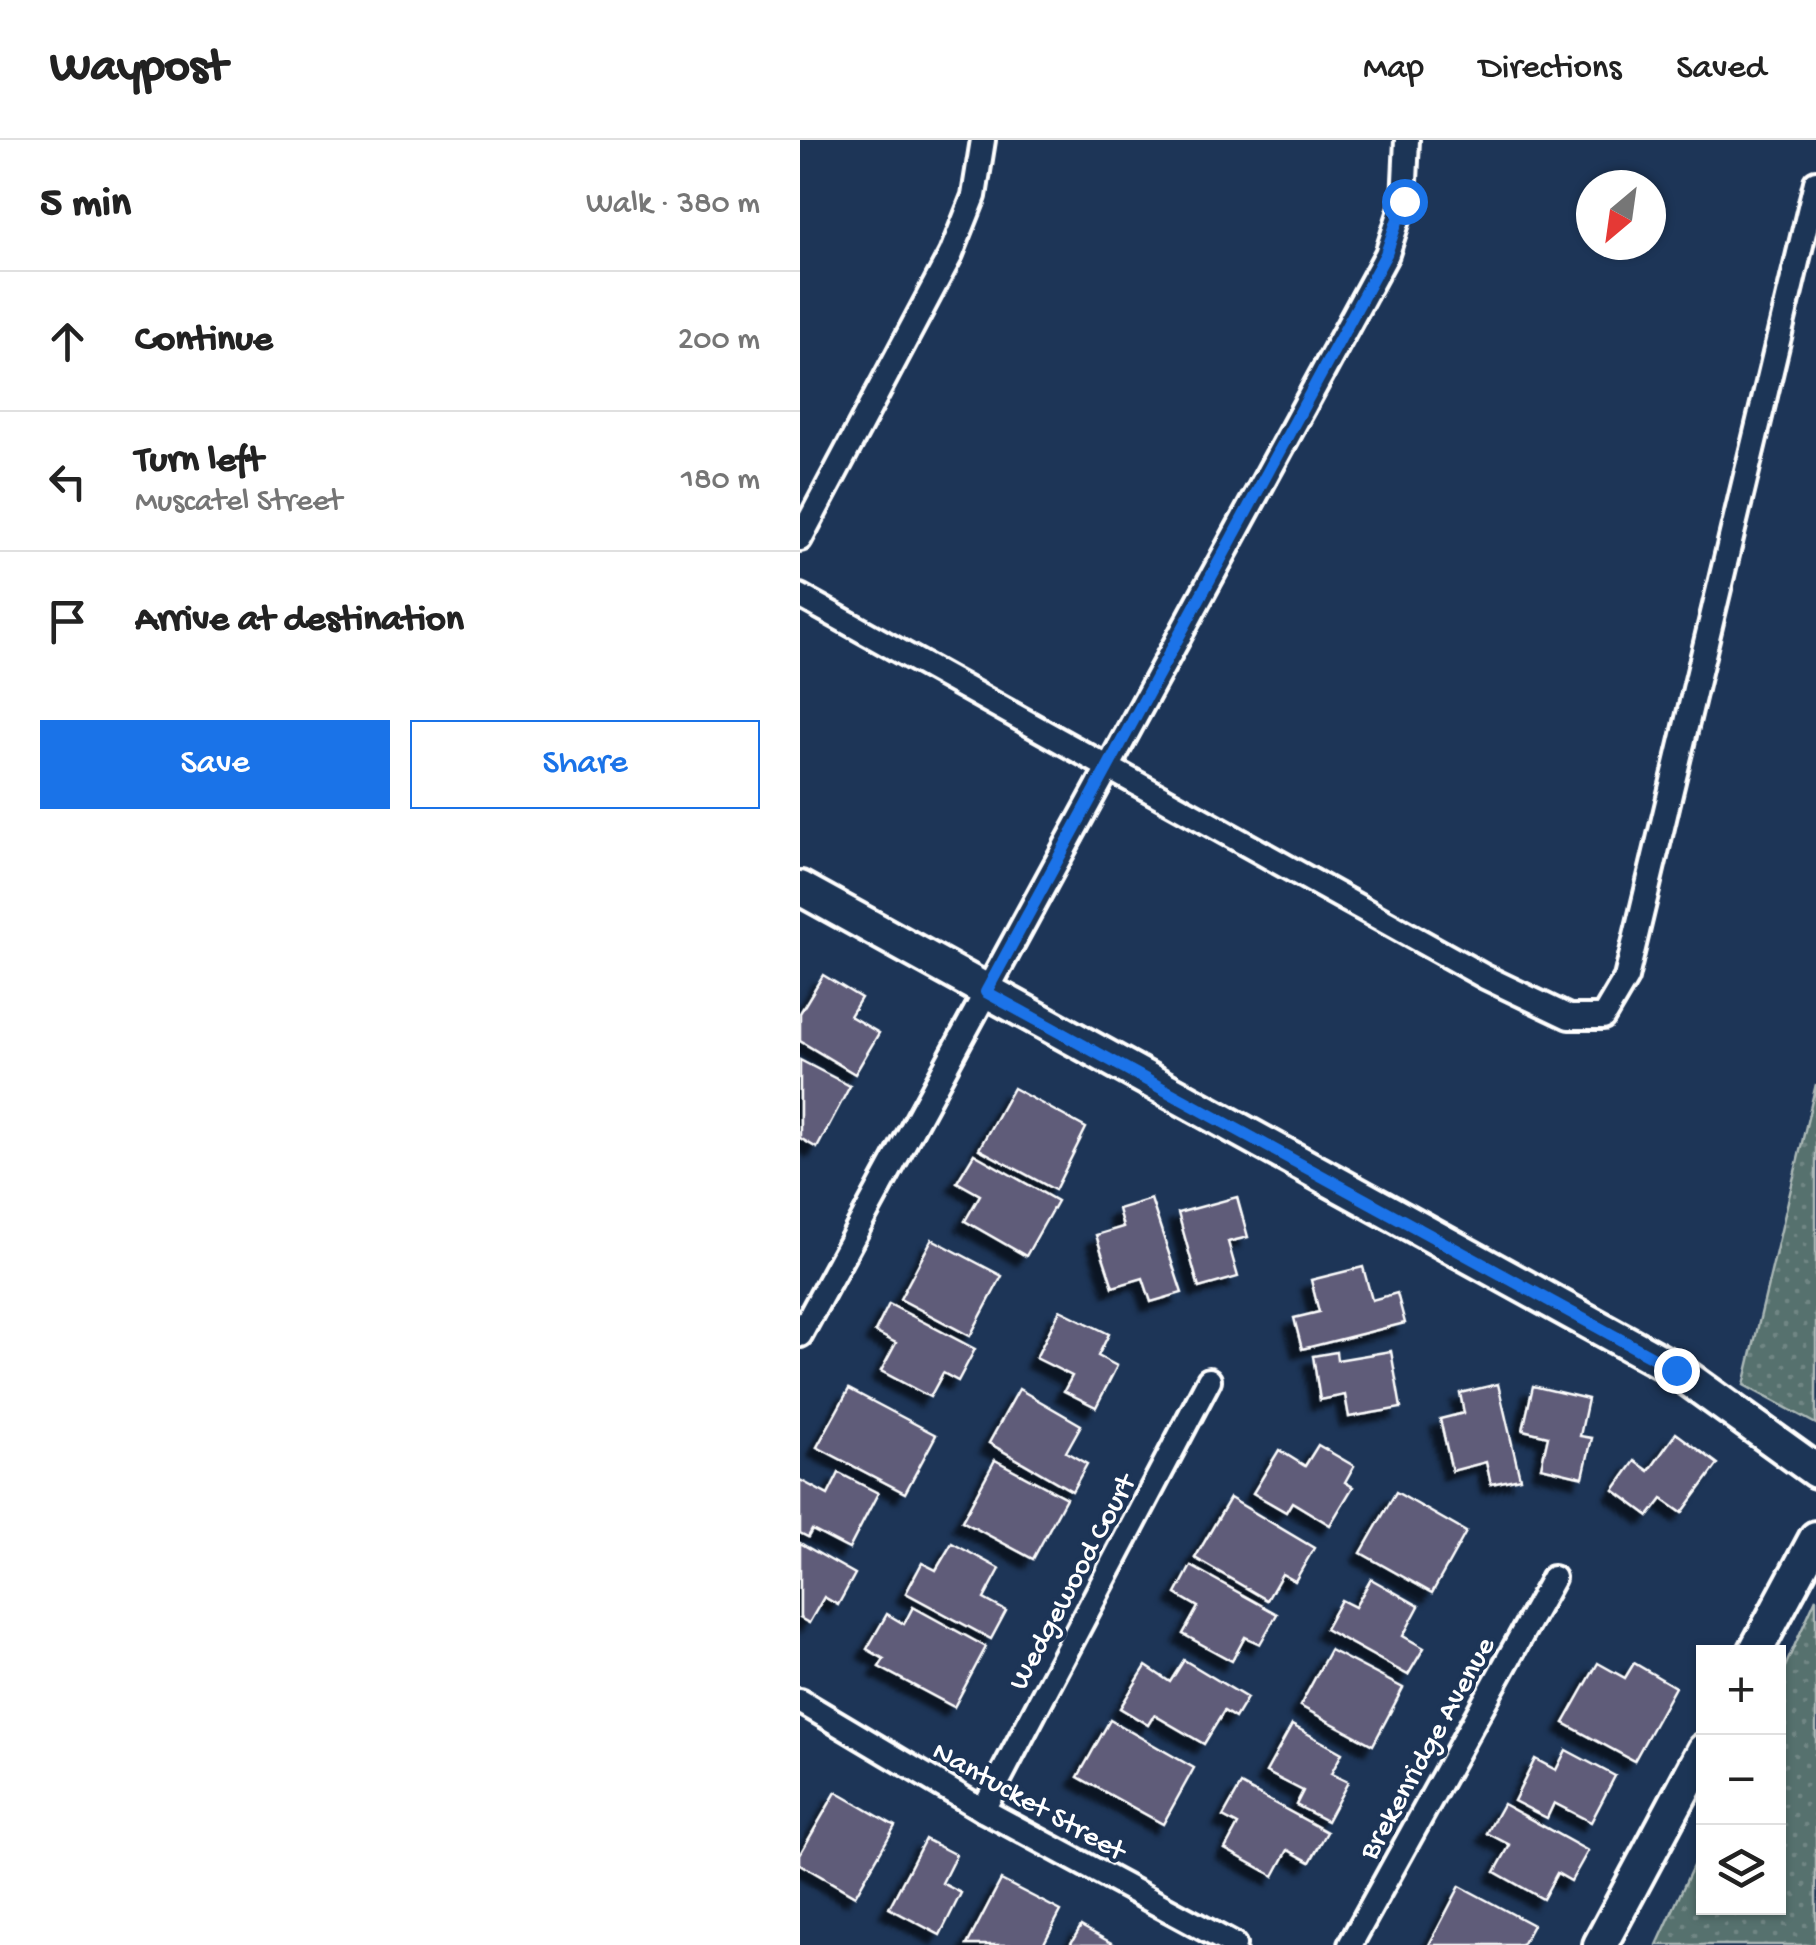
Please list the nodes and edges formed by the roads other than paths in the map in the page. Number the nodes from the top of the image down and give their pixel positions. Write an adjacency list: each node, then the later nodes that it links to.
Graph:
1 (983, 140): 4 (street)
2 (1407, 140): 6 (street)
3 (1816, 182): 6 (street)
4 (800, 539)
5 (800, 596): 6 (street)
6 (1109, 769): 8 (street)
7 (800, 888): 8 (street)
8 (986, 992): 9 (street); 11 (street)
9 (800, 1335)
10 (1209, 1380): 17 (street, Wedgewood Court)
11 (1816, 1471)
12 (1816, 1538): 14 (street)
13 (1553, 1578): 19 (street, Brekenridge Avenue)
14 (1759, 1645)
15 (800, 1702): 17 (street, Nantucket Street)
16 (1696, 1765): 20 (street)
17 (984, 1810): 18 (street, Nantucket Street)
18 (1234, 1945)
19 (1350, 1945)
20 (1600, 1945)

